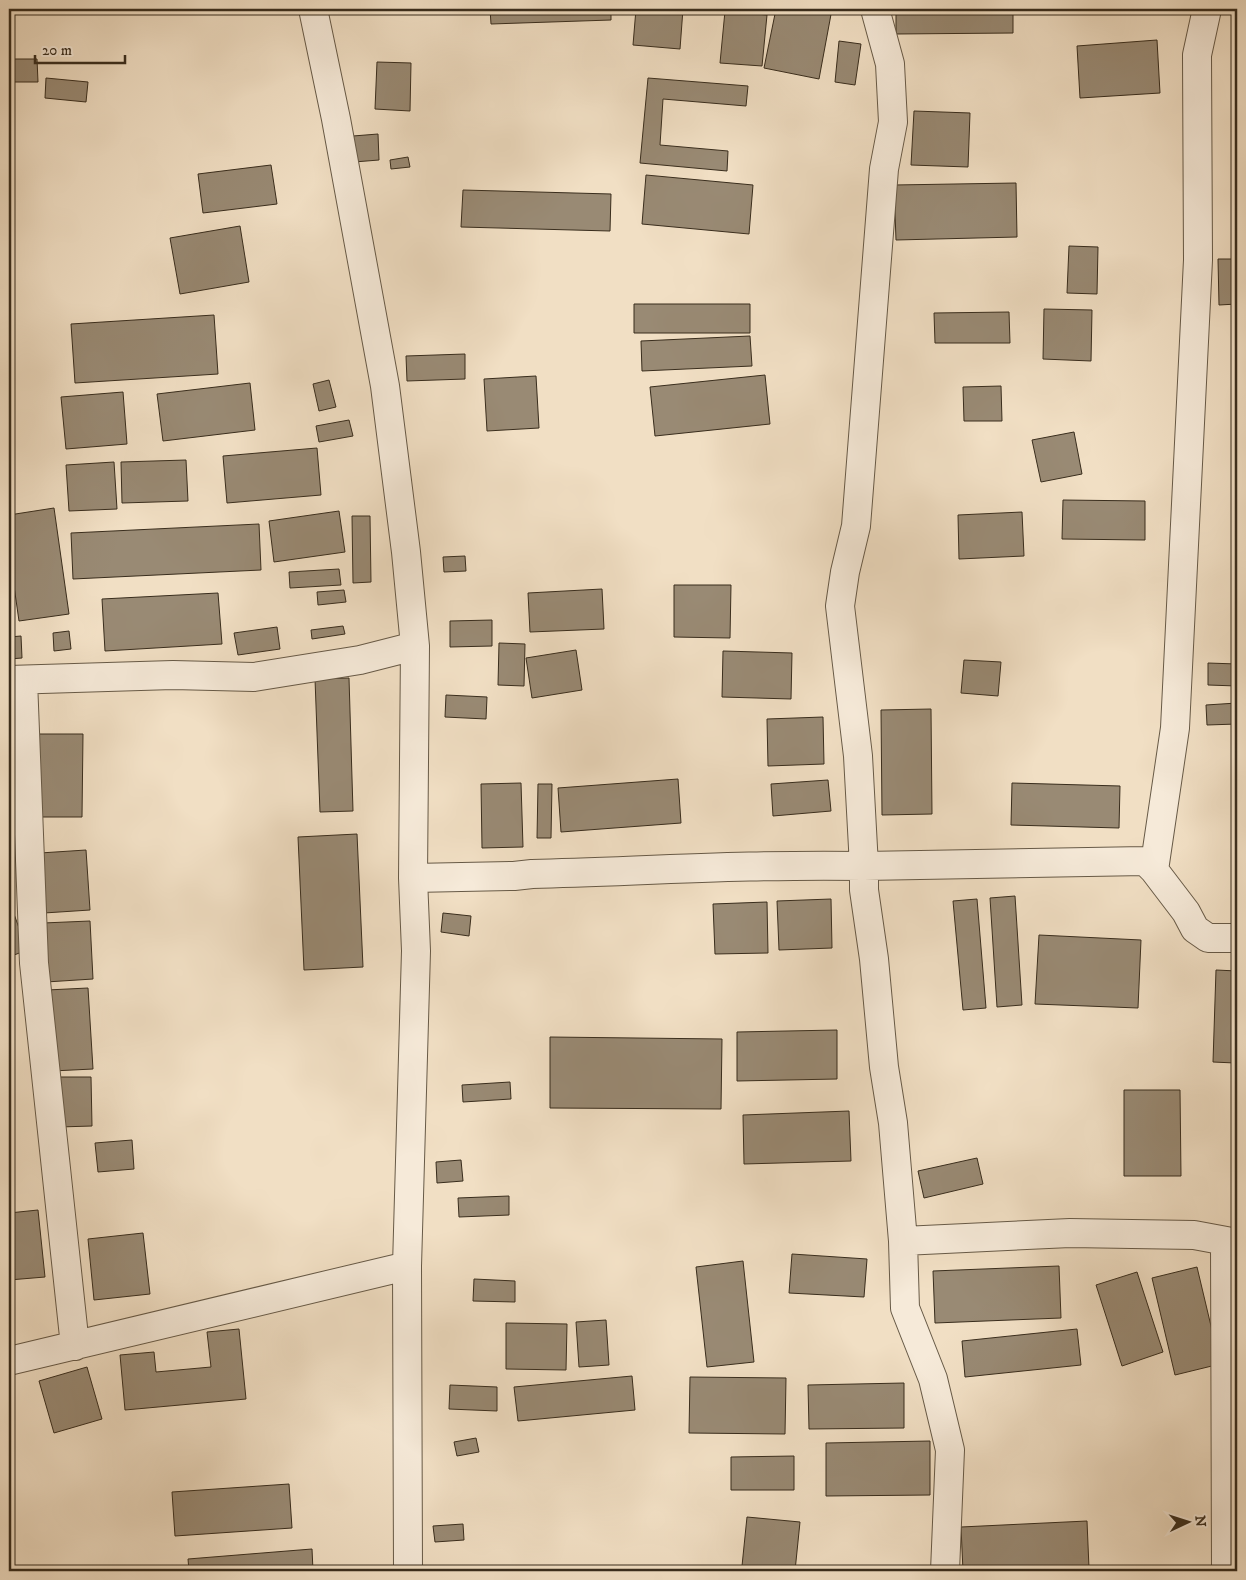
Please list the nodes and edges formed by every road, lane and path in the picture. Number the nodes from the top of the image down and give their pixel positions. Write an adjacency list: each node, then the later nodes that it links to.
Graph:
1 (313, 9): 4 (street)
2 (875, 9): 6 (street)
3 (1207, 9): 7 (street)
4 (415, 646): 5 (street); 8 (street)
5 (16, 680): 13 (street)
6 (864, 866): 7 (street); 8 (street); 10 (street)
7 (1154, 870): 9 (street)
8 (413, 878): 12 (street)
9 (1237, 938)
10 (903, 1241): 11 (street); 16 (street)
11 (1231, 1242): 17 (street)
12 (407, 1266): 13 (street); 15 (street)
13 (75, 1346): 14 (street)
14 (9, 1361)
15 (408, 1571)
16 (945, 1571)
17 (1226, 1571)

